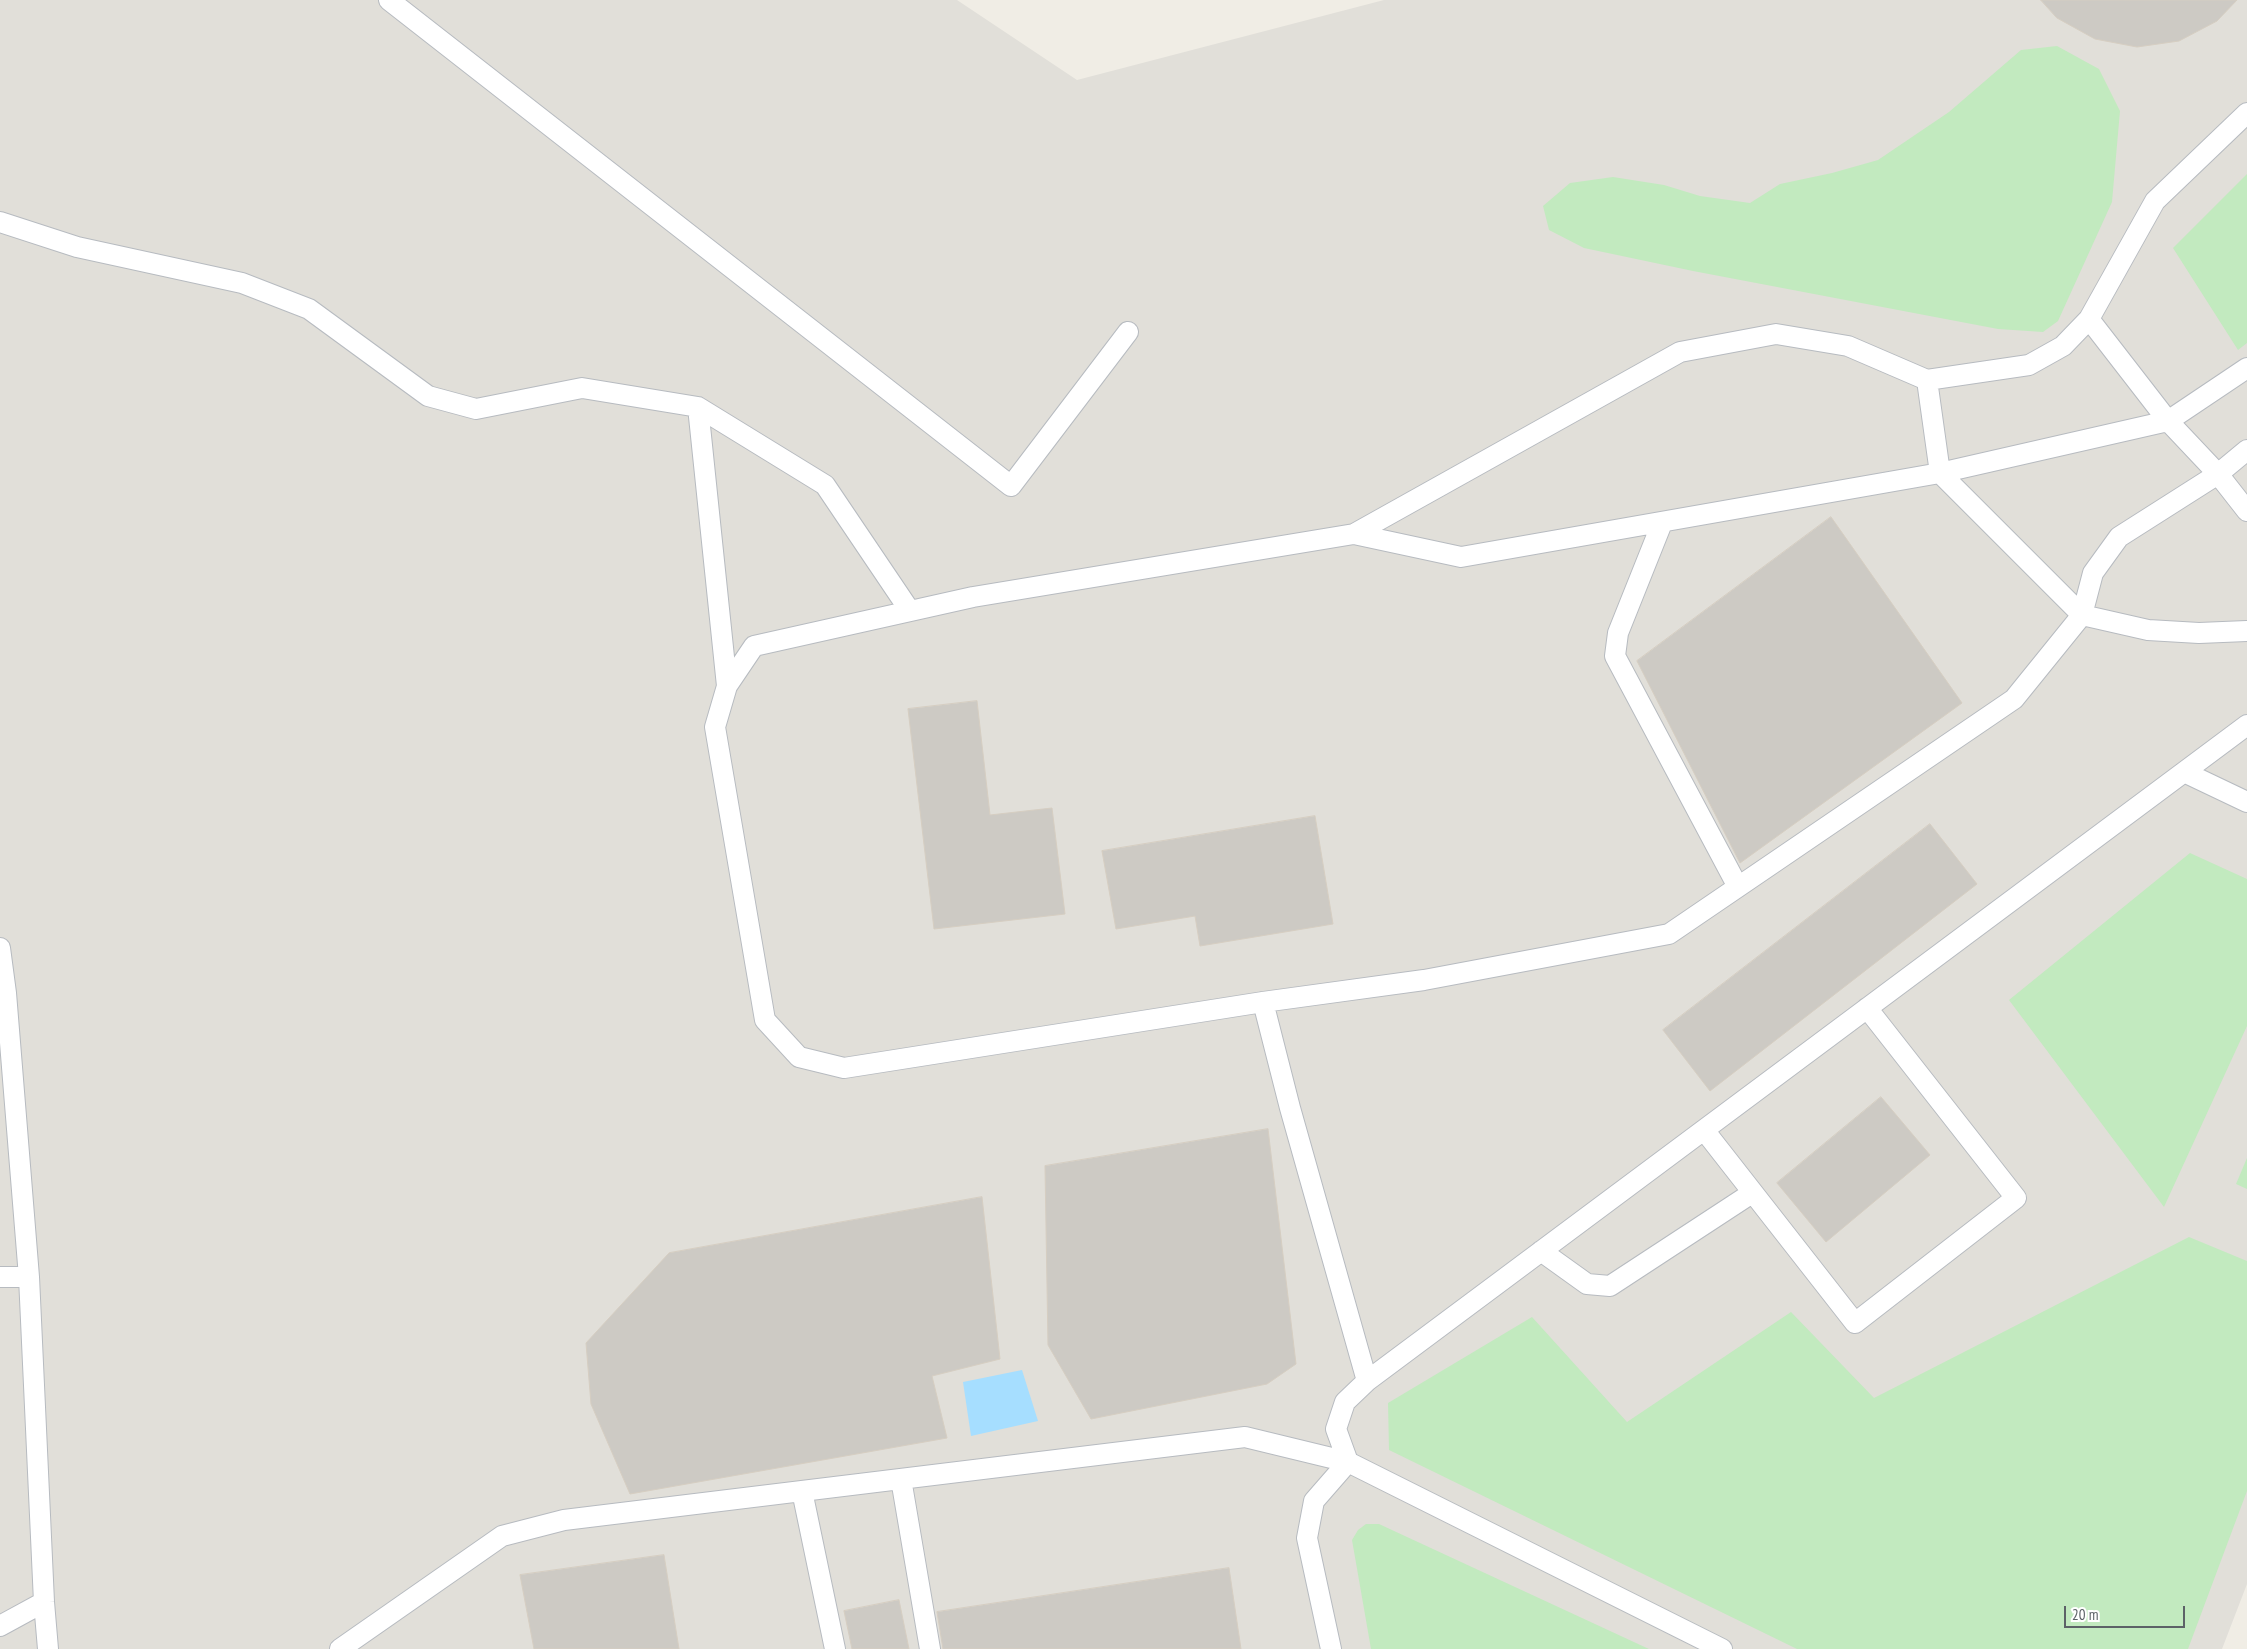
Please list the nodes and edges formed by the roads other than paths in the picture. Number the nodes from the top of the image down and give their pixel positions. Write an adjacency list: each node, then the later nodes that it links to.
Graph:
1 (389, 0): 5 (lane)
2 (2247, 113): 4 (lane)
3 (0, 222): 8 (lane)
4 (2089, 319): 7 (lane); 9 (lane)
5 (1128, 332)
6 (2247, 368): 9 (lane)
7 (1927, 380): 11 (lane); 15 (lane)
8 (698, 407): 16 (lane); 19 (lane)
9 (2168, 421): 11 (lane); 12 (lane)
10 (2247, 450): 12 (lane)
11 (1940, 473): 14 (lane); 17 (lane)
12 (2218, 474): 13 (lane); 17 (lane)
13 (2247, 511)
14 (1662, 523): 15 (lane); 23 (lane)
15 (1354, 534): 16 (lane)
16 (910, 611): 19 (lane)
17 (2082, 615): 18 (lane); 23 (lane)
18 (2247, 631)
19 (727, 686): 25 (lane)
20 (2247, 725): 21 (lane)
21 (2184, 772): 22 (lane); 26 (lane)
22 (2247, 802)
23 (1738, 887): 25 (lane)
24 (0, 948): 31 (lane)
25 (1263, 1002): 32 (lane)
26 (1867, 1008): 27 (lane); 28 (lane)
27 (1704, 1130): 28 (lane); 29 (lane)
28 (1752, 1193): 29 (lane)
29 (1541, 1251): 32 (lane)
30 (0, 1277): 31 (lane)
31 (29, 1277): 36 (lane)
32 (1367, 1381): 33 (lane)
33 (1348, 1462): 34 (lane); 42 (lane); 43 (lane)
34 (901, 1479): 35 (lane); 41 (lane)
35 (802, 1491): 39 (lane); 40 (lane)
36 (44, 1602): 37 (lane); 38 (lane)
37 (0, 1626)
38 (48, 1649)
39 (340, 1649)
40 (835, 1649)
41 (930, 1649)
42 (1331, 1649)
43 (1722, 1649)

